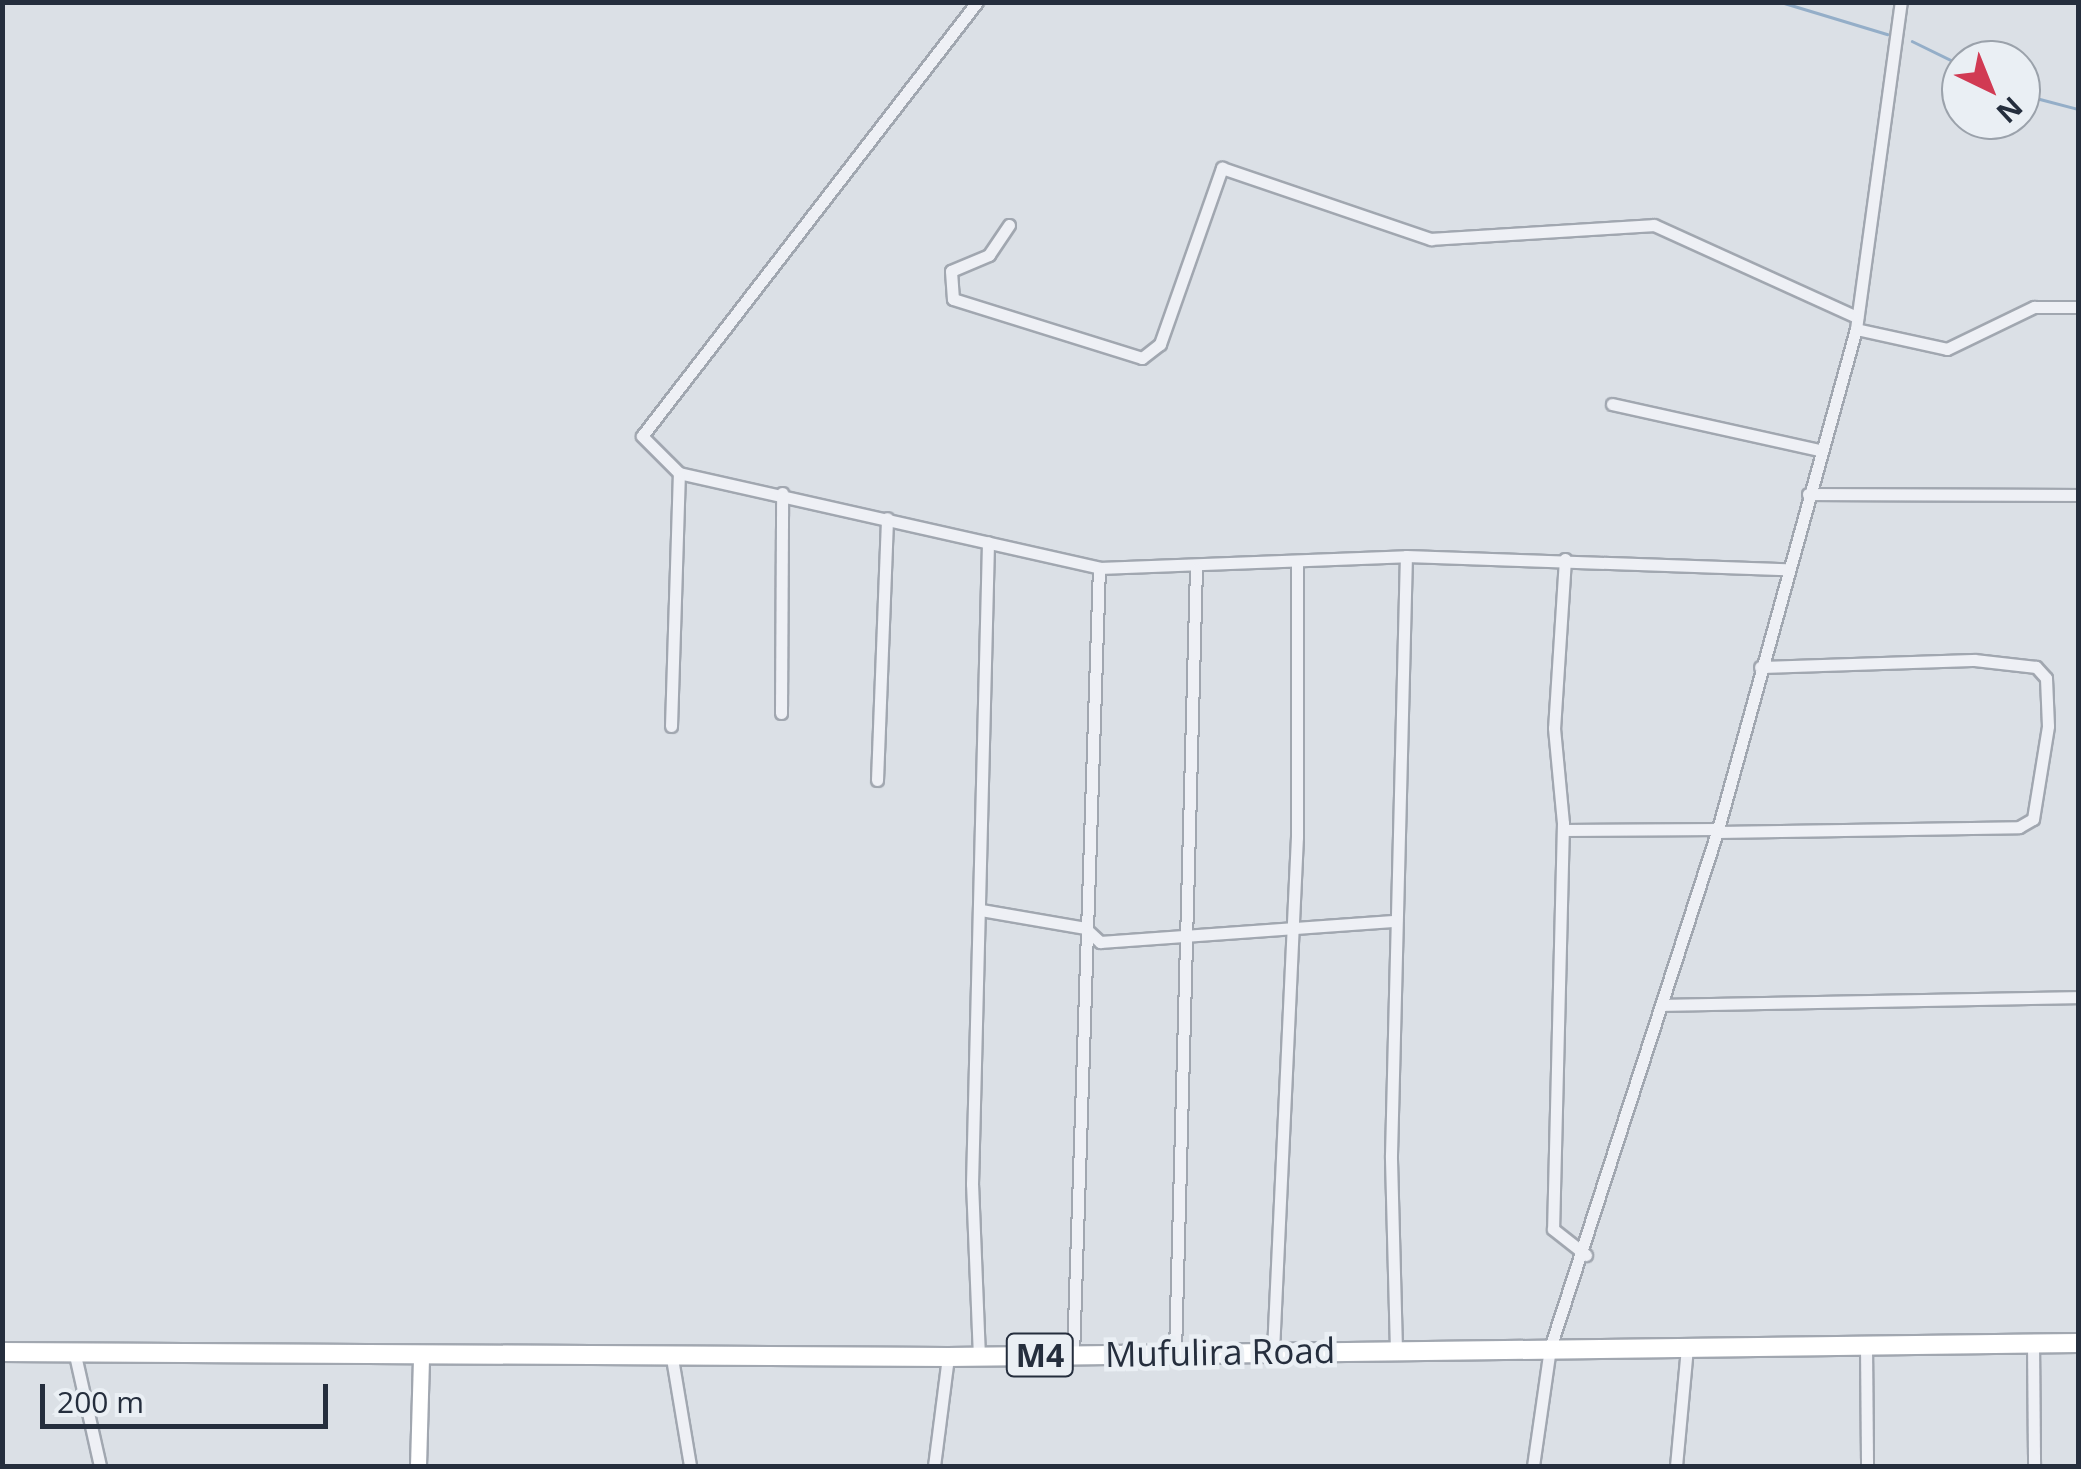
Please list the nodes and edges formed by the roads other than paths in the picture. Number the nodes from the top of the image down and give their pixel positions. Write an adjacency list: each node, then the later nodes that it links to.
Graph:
1 (976, 2): 8 (street)
2 (1900, 2): 5 (street)
3 (1009, 225): 5 (street)
4 (2078, 307): 5 (street)
5 (1856, 323): 7 (street)
6 (1612, 404): 7 (street)
7 (1820, 450): 10 (street)
8 (679, 472): 9 (street); 22 (street)
9 (782, 493): 12 (street); 21 (street)
10 (1808, 494): 11 (street); 19 (street)
11 (2078, 495)
12 (886, 518): 13 (street); 23 (street)
13 (988, 542): 17 (street); 26 (street)
14 (1406, 556): 15 (street); 16 (street); 27 (street)
15 (1565, 558): 19 (street); 24 (street)
16 (1297, 563): 18 (street); 29 (street)
17 (1099, 568): 18 (street); 28 (street)
18 (1196, 569): 30 (street)
19 (1786, 569): 20 (street)
20 (1760, 667): 25 (street); 25 (street)
21 (782, 713)
22 (671, 726)
23 (877, 780)
24 (1562, 830): 25 (street); 33 (street)
25 (1717, 830): 32 (street)
26 (981, 910): 28 (street); 46 (street)
27 (1396, 921): 29 (street); 39 (street)
28 (1085, 928): 30 (street); 43 (street)
29 (1292, 930): 30 (street); 40 (street)
30 (1192, 939): 42 (street)
31 (2078, 997): 32 (street)
32 (1664, 1005): 33 (street)
33 (1586, 1255): 37 (street)
34 (2078, 1343): 35 (main road, Mufulira Road / M4)
35 (2032, 1344): 36 (main road, Mufulira Road / M4); 56 (street)
36 (1866, 1345): 38 (main road, Mufulira Road / M4); 55 (street)
37 (1550, 1348): 38 (main road, Mufulira Road / M4); 39 (main road, Mufulira Road / M4); 53 (street)
38 (1687, 1348): 54 (street)
39 (1396, 1350): 40 (main road, Mufulira Road / M4)
40 (1273, 1351): 42 (main road, Mufulira Road / M4)
41 (2, 1352): 44 (main road, Mufulira Road / M4)
42 (1174, 1353): 43 (main road, Mufulira Road / M4)
43 (1072, 1355): 46 (main road, Mufulira Road / M4)
44 (76, 1356): 45 (main road, Mufulira Road / M4); 49 (street)
45 (422, 1356): 48 (main road, Mufulira Road / M4); 50 (street)
46 (979, 1356): 47 (main road, Mufulira Road / M4)
47 (948, 1357): 48 (main road, Mufulira Road / M4); 52 (street)
48 (672, 1358): 51 (street)
49 (100, 1466)
50 (418, 1466)
51 (690, 1466)
52 (934, 1466)
53 (1533, 1466)
54 (1676, 1466)
55 (1867, 1466)
56 (2034, 1466)

